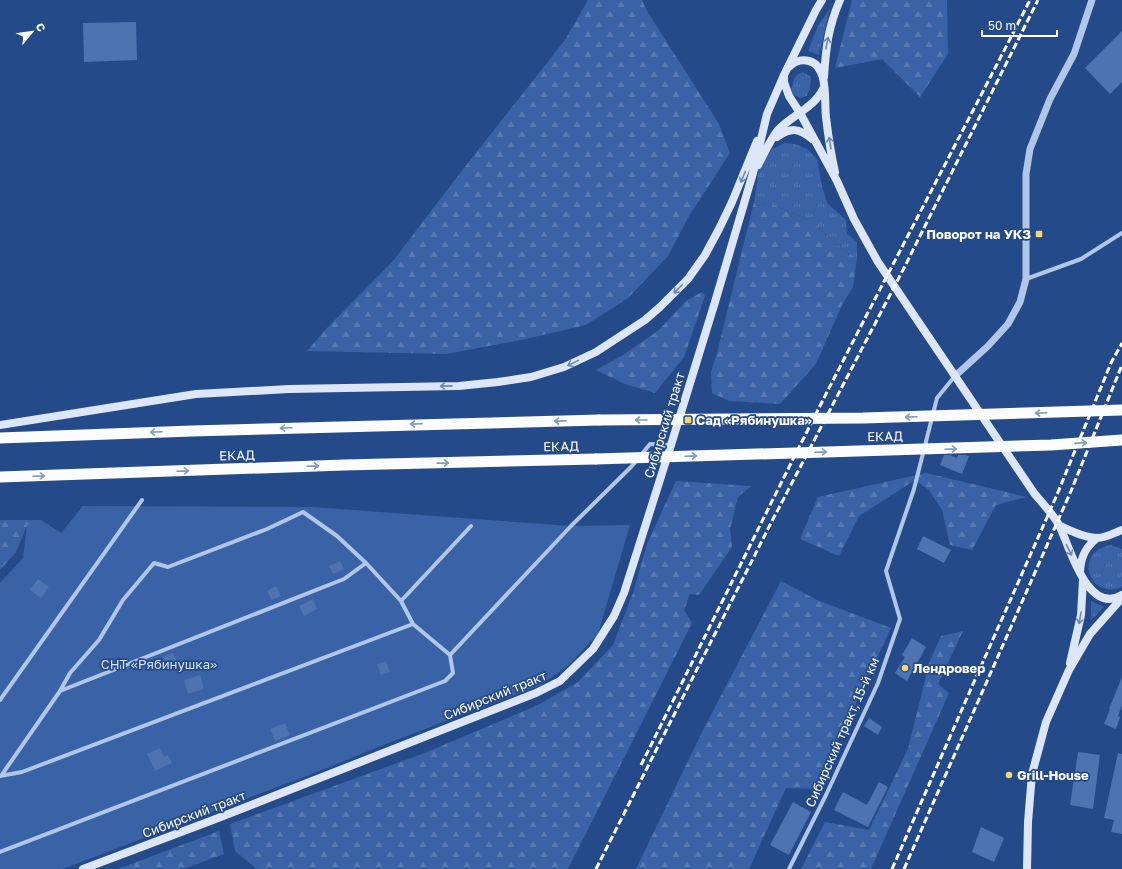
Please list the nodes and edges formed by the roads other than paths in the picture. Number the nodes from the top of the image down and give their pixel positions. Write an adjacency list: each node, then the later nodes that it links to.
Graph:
1 (822, 0): 4 (main road, Сибирский тракт)
2 (840, 0): 5 (main road, one-way to 2)
3 (1092, 0): 15 (street)
4 (786, 72): 5 (main road); 6 (main road); 9 (main road, Сибирский тракт)
5 (824, 85): 7 (main road, Сибирский тракт); 13 (main road, one-way to 5)
6 (791, 100): 7 (main road); 8 (main road)
7 (813, 103): 8 (main road, Сибирский тракт)
8 (800, 113): 10 (main road); 11 (main road, Сибирский тракт)
9 (767, 114): 12 (main road, Сибирский тракт); 18 (main road, one-way to 18)
10 (814, 140): 11 (main road); 13 (main road)
11 (770, 144): 12 (main road, Сибирский тракт)
12 (753, 173): 21 (main road, Сибирский тракт)
13 (837, 181): 16 (main road)
14 (1122, 233): 15 (street)
15 (1026, 280): 16 (street)
16 (955, 376): 25 (main road); 42 (street, Сибирский тракт, 15-й км)
17 (1122, 410): 19 (highway, ЕКАД, one-way to 19, bridge)
18 (0, 425)
19 (0, 438)
20 (1122, 440): 22 (highway, ЕКАД, one-way to 20, bridge)
21 (672, 445): 35 (street); 41 (main road, Сибирский тракт)
22 (0, 477)
23 (142, 500): 38 (street)
24 (470, 526): 33 (street)
25 (1060, 526): 28 (main road); 31 (main road, one-way to 31)
26 (1122, 530): 27 (main road)
27 (1109, 535): 28 (main road); 29 (main road)
28 (1097, 538): 31 (main road)
29 (1122, 538)
30 (366, 563): 33 (street); 37 (street); 37 (street)
31 (1082, 576): 32 (main road); 36 (main road, one-way to 36)
32 (1122, 596): 36 (main road)
33 (401, 601): 34 (street)
34 (413, 624): 35 (street); 39 (street)
35 (450, 654): 40 (street)
36 (1069, 670): 43 (main road)
37 (60, 692): 39 (street)
38 (0, 700)
39 (0, 776)
40 (0, 852)
41 (83, 869)
42 (789, 869)
43 (1027, 869)

